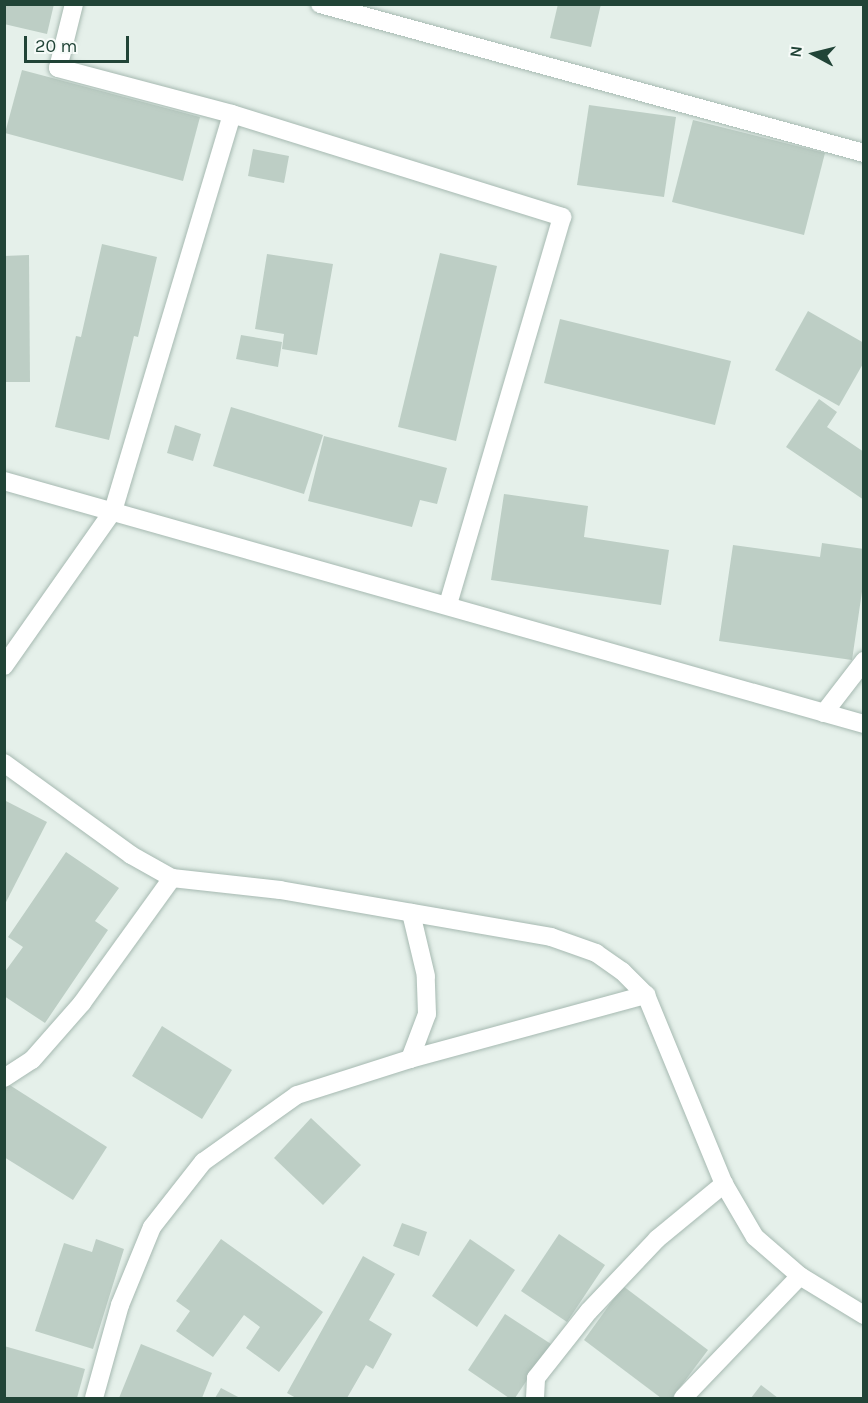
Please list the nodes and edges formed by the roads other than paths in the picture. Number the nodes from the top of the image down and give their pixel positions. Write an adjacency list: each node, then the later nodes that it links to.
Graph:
1 (74, 4): 3 (street)
2 (320, 4): 4 (street)
3 (232, 114): 6 (street); 7 (street)
4 (864, 153)
5 (4, 481): 6 (street)
6 (113, 511): 7 (street); 9 (street)
7 (448, 605): 10 (street)
8 (864, 661): 10 (street)
9 (4, 666)
10 (824, 713): 11 (street)
11 (864, 724)
12 (4, 763): 13 (street)
13 (172, 878): 14 (street); 17 (street)
14 (411, 913): 15 (street); 16 (street)
15 (646, 995): 16 (street); 18 (street)
16 (410, 1059): 21 (street)
17 (4, 1078)
18 (724, 1184): 19 (street); 22 (street)
19 (800, 1276): 20 (street); 23 (street)
20 (864, 1315)
21 (94, 1398)
22 (535, 1398)
23 (683, 1398)

